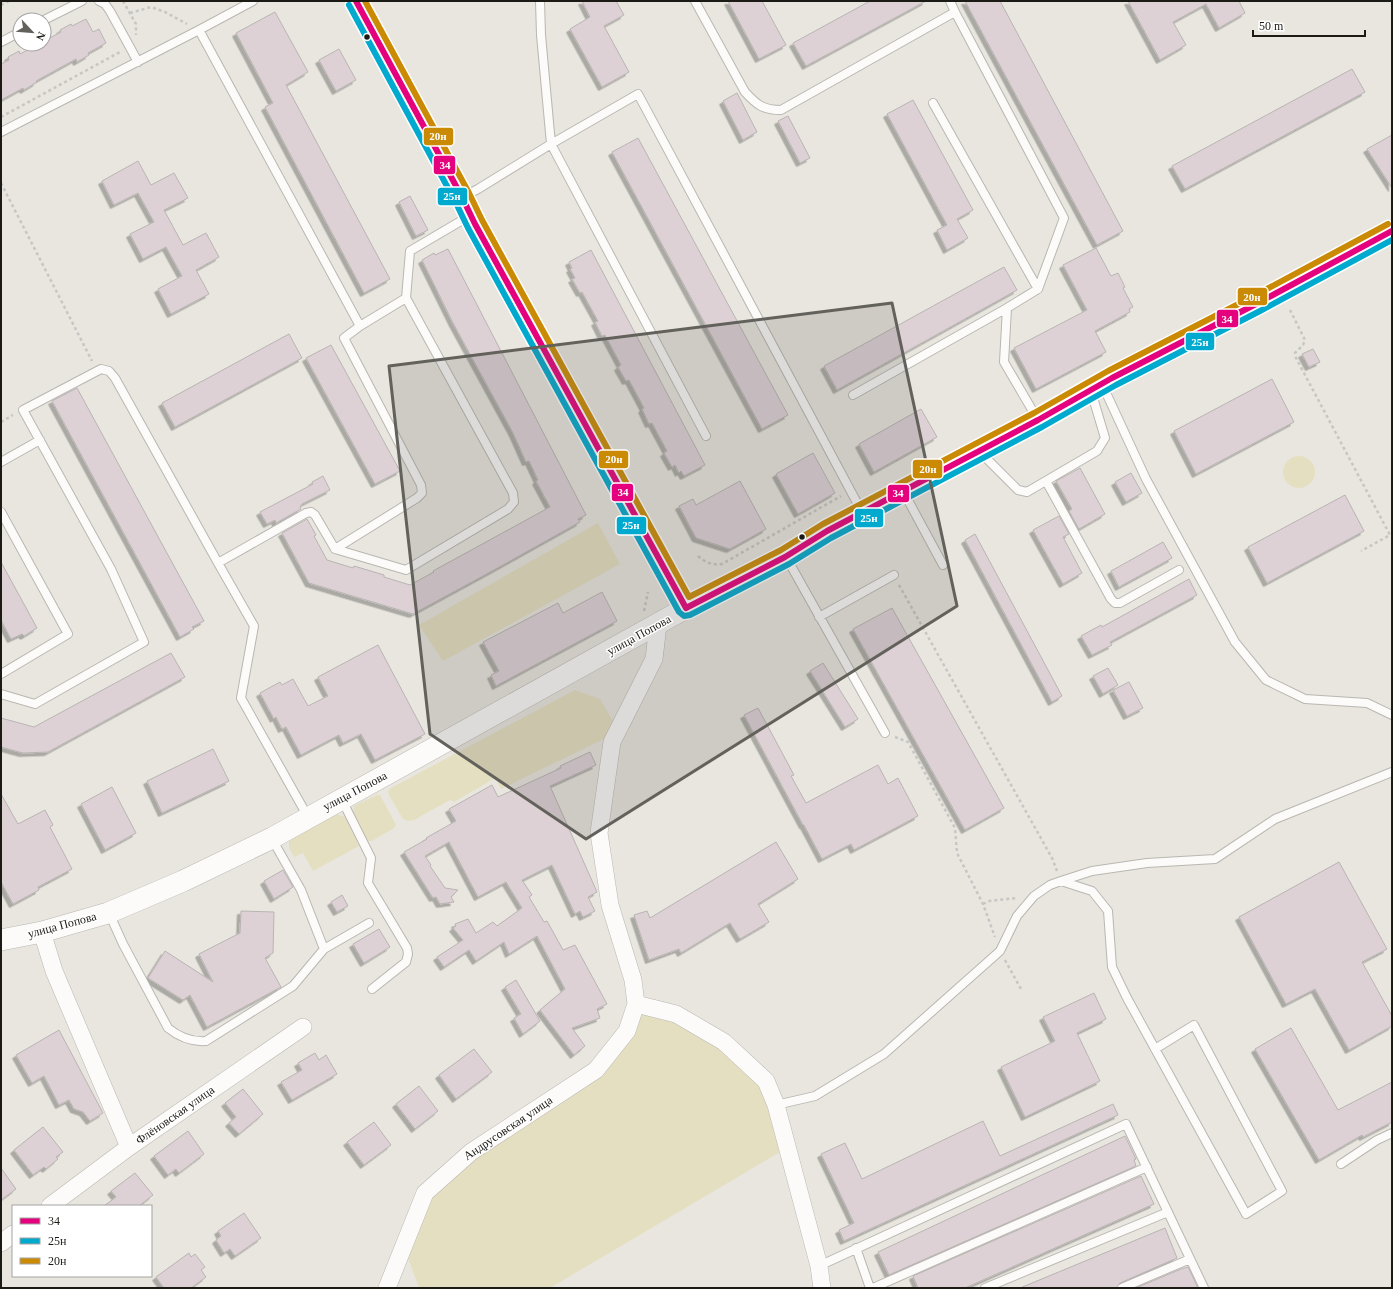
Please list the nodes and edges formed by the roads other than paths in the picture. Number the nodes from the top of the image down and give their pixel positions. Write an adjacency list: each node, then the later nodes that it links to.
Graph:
1 (82, 1): 9 (lane)
2 (99, 1): 13 (lane)
3 (252, 1): 10 (lane)
4 (356, 1): 17 (street)
5 (540, 1): 16 (lane)
6 (695, 1): 8 (lane)
7 (950, 1): 8 (lane)
8 (955, 12): 19 (lane)
9 (52, 16)
10 (199, 30): 13 (lane); 22 (lane)
11 (12, 36): 12 (lane)
12 (1, 42)
13 (138, 62): 15 (lane)
14 (933, 103): 19 (lane)
15 (1, 132)
16 (551, 144): 17 (lane); 26 (lane); 33 (lane)
17 (467, 206): 20 (lane); 40 (street)
18 (1392, 231): 23 (street, улица Попова)
19 (1038, 289): 21 (lane)
20 (406, 298): 22 (lane); 34 (lane)
21 (1007, 308): 24 (lane); 25 (lane)
22 (360, 326): 34 (lane)
23 (1096, 387): 25 (street, улица Попова); 30 (lane); 45 (lane)
24 (853, 395)
25 (1038, 420): 28 (street, улица Попова)
26 (706, 436)
27 (40, 440): 29 (lane); 36 (lane); 44 (lane)
28 (980, 452): 30 (lane); 31 (street, улица Попова)
29 (1, 462)
30 (1046, 481): 38 (lane)
31 (903, 491): 33 (street, улица Попова); 37 (lane)
32 (1, 512): 43 (lane)
33 (862, 512): 35 (street, улица Попова)
34 (335, 549): 36 (lane)
35 (785, 556): 40 (street, улица Попова); 41 (lane)
36 (218, 563): 49 (lane)
37 (943, 565)
38 (1179, 570)
39 (894, 575): 41 (lane)
40 (686, 608): 42 (street, улица Попова)
41 (819, 617): 46 (lane)
42 (658, 624): 48 (street, улица Попова); 58 (street)
43 (1, 674)
44 (1, 694)
45 (1392, 715)
46 (886, 733)
47 (1392, 772): 51 (lane)
48 (342, 799): 49 (street, улица Попова); 57 (lane)
49 (308, 816): 50 (street, улица Попова)
50 (272, 838): 52 (street, улица Попова); 56 (lane)
51 (1061, 881): 60 (lane); 61 (lane)
52 (108, 912): 54 (street, улица Попова); 56 (lane)
53 (369, 923): 56 (lane)
54 (42, 932): 55 (street, улица Попова); 63 (street)
55 (1, 940)
56 (324, 949)
57 (372, 989)
58 (636, 1004): 61 (street); 73 (street, Андрусовская улица)
59 (302, 1027): 63 (street, Флёновская улица)
60 (1155, 1049): 60 (lane)
61 (776, 1105): 72 (street)
62 (1392, 1133): 64 (lane)
63 (129, 1147): 66 (street, Флёновская улица)
64 (1341, 1164)
65 (1147, 1167): 67 (lane); 70 (lane); 76 (lane)
66 (51, 1205)
67 (1168, 1212): 71 (lane); 77 (lane)
68 (12, 1235): 69 (street)
69 (1, 1243)
70 (856, 1248): 72 (lane); 75 (lane)
71 (1190, 1259): 78 (lane); 79 (lane)
72 (818, 1266): 74 (street)
73 (387, 1288)
74 (822, 1288)
75 (870, 1288)
76 (873, 1288)
77 (985, 1288)
78 (1122, 1288)
79 (1204, 1288)

